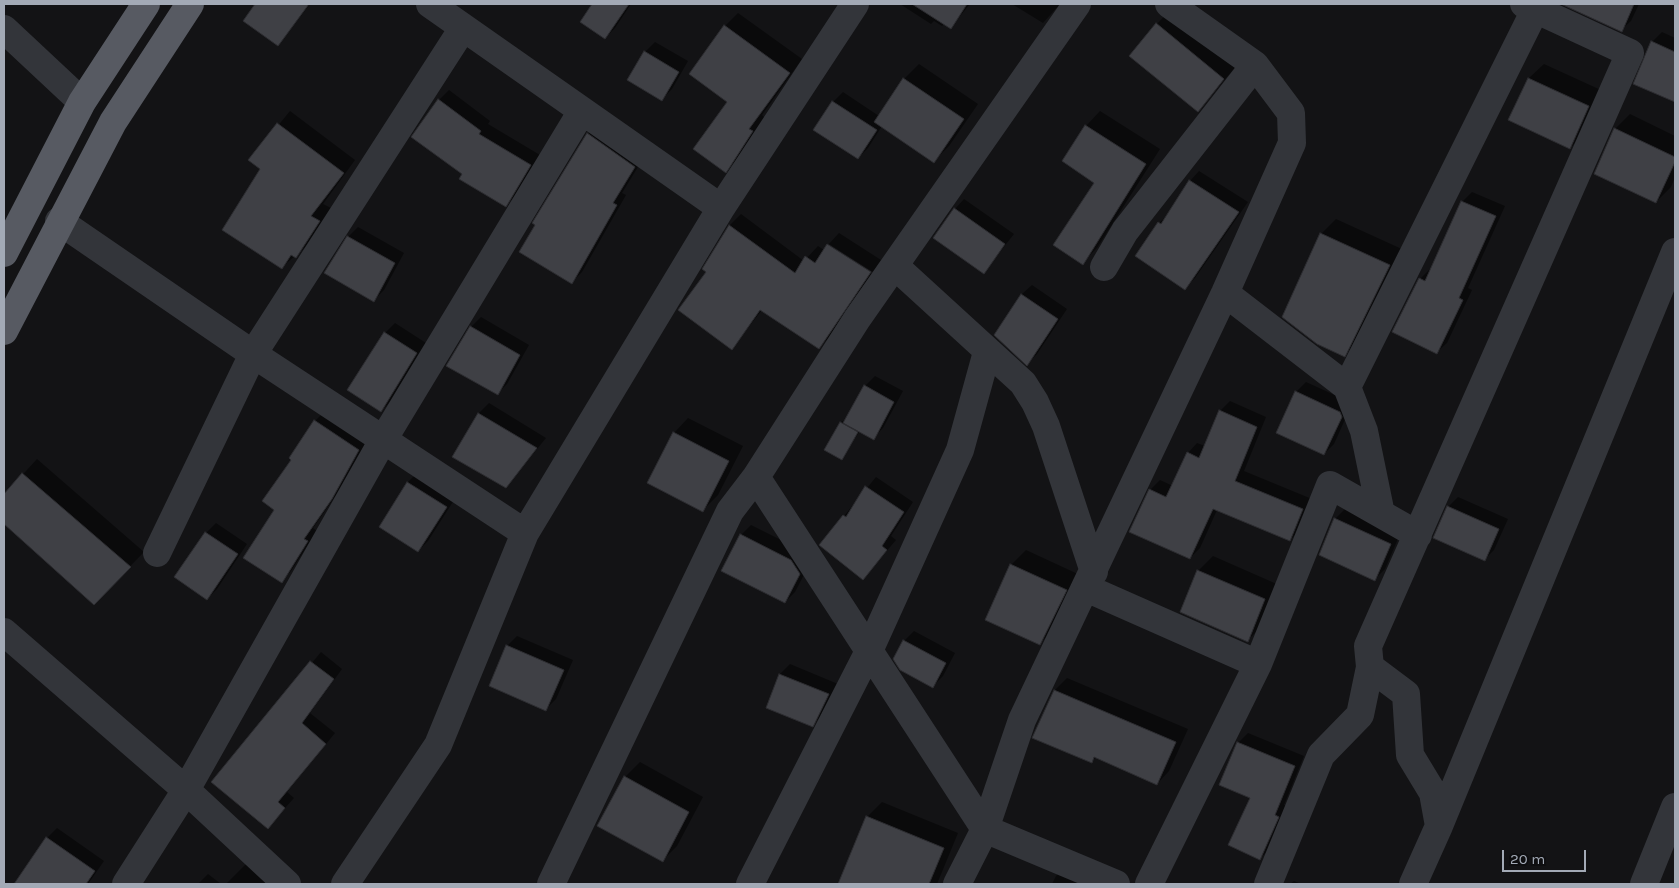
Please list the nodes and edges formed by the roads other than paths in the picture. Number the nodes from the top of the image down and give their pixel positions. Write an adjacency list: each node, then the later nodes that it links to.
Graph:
1 (146, 4): 11 (highway)
2 (190, 4): 14 (highway)
3 (430, 4): 9 (street)
4 (855, 4): 13 (street)
5 (1077, 4): 17 (street)
6 (1169, 4): 10 (street)
7 (1533, 6): 23 (street); 28 (street)
8 (4, 28): 11 (street)
9 (463, 28): 12 (street); 22 (street)
10 (1255, 65): 18 (street); 19 (street)
11 (82, 102): 16 (highway)
12 (582, 111): 13 (street); 24 (street)
13 (721, 208): 27 (street)
14 (59, 221): 20 (highway); 22 (street)
15 (1675, 252): 37 (street)
16 (4, 253)
17 (895, 266): 21 (street); 25 (street)
18 (1104, 267)
19 (1225, 293): 23 (street); 30 (street)
20 (4, 331)
21 (988, 352): 30 (street); 32 (street)
22 (253, 354): 24 (street); 29 (street)
23 (1347, 388): 26 (street)
24 (383, 440): 27 (street); 35 (street)
25 (756, 477): 32 (street); 42 (street)
26 (1381, 514): 28 (street); 33 (street)
27 (525, 533): 41 (street)
28 (1418, 535): 34 (street)
29 (157, 553)
30 (1090, 580): 33 (street); 38 (street)
31 (4, 632): 35 (street)
32 (869, 650): 38 (street); 43 (street)
33 (1258, 664): 46 (street)
34 (1370, 667): 37 (street); 47 (street)
35 (186, 790): 39 (street); 40 (street)
36 (1675, 807): 49 (street)
37 (1438, 826): 48 (street)
38 (985, 829): 44 (street); 45 (street)
39 (126, 884)
40 (287, 884)
41 (345, 884)
42 (551, 884)
43 (750, 884)
44 (957, 884)
45 (1116, 884)
46 (1149, 884)
47 (1268, 884)
48 (1414, 884)
49 (1644, 884)

